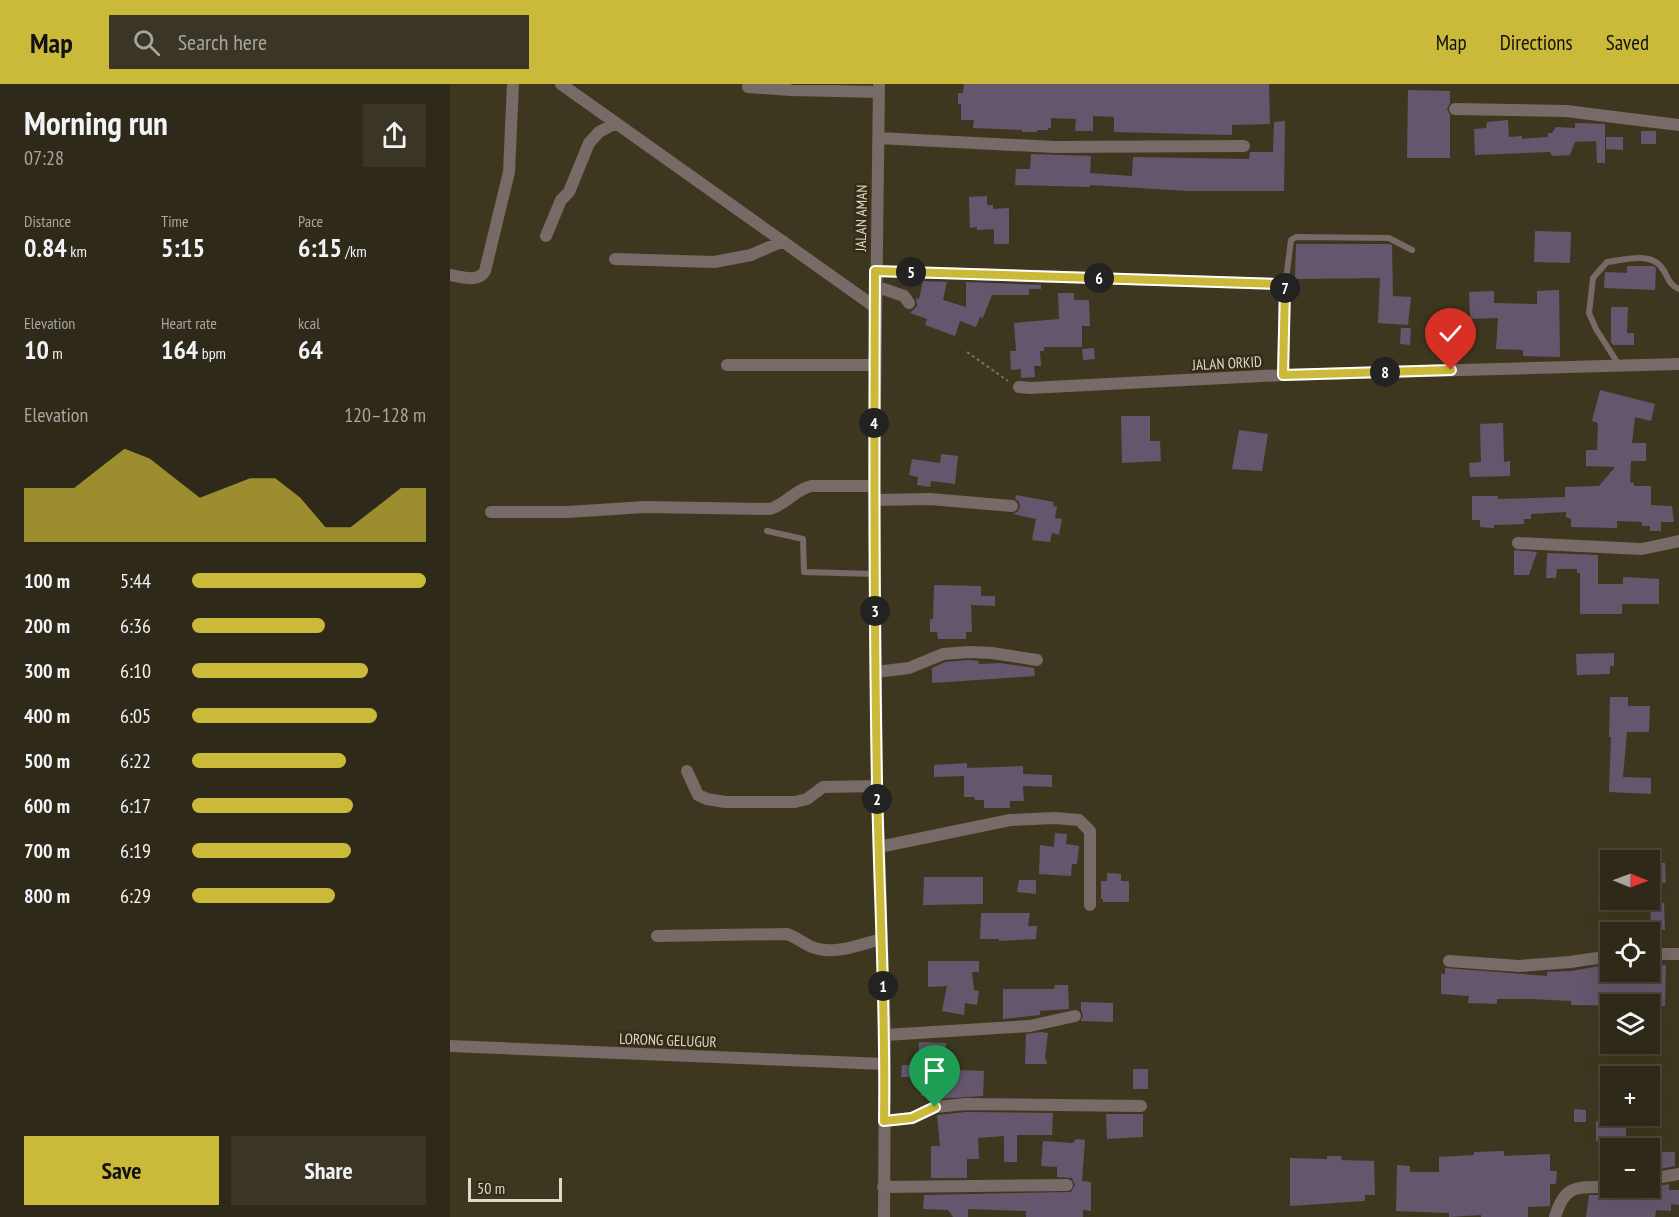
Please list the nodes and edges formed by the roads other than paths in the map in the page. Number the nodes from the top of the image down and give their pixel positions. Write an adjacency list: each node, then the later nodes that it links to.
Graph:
1 (513, 84): 15 (street)
2 (561, 84): 6 (street)
3 (748, 87): 4 (street)
4 (879, 88): 8 (street, JALAN AMAN)
5 (1455, 109): 7 (street)
6 (616, 123): 10 (street); 11 (street)
7 (1679, 125)
8 (888, 138): 9 (street); 14 (street, JALAN AMAN)
9 (1244, 146)
10 (546, 236)
11 (783, 241): 13 (street); 20 (street)
12 (1412, 250): 17 (lane)
13 (615, 259)
14 (875, 271): 16 (street, JALAN AMAN); 17 (street)
15 (450, 275)
16 (875, 286): 19 (street); 20 (street, JALAN AMAN)
17 (1285, 287): 25 (street)
18 (1679, 289): 24 (lane)
19 (909, 303)
20 (875, 307): 23 (street, JALAN AMAN)
21 (1679, 364): 24 (street, JALAN ORKID)
22 (727, 365): 23 (street)
23 (874, 365): 27 (street, JALAN AMAN)
24 (1619, 365): 25 (street, JALAN ORKID)
25 (1283, 375): 26 (street, JALAN ORKID)
26 (1019, 387)
27 (874, 486): 28 (street, JALAN AMAN); 30 (street)
28 (874, 500): 29 (street); 34 (street, JALAN AMAN)
29 (1012, 506)
30 (491, 512)
31 (767, 531): 34 (lane)
32 (1679, 541): 33 (street)
33 (1518, 543)
34 (875, 574): 36 (street, JALAN AMAN)
35 (1037, 660): 36 (street)
36 (876, 672): 38 (street, JALAN AMAN)
37 (687, 771): 38 (street)
38 (877, 786): 39 (street, JALAN AMAN)
39 (879, 847): 40 (street); 42 (street, JALAN AMAN)
40 (1090, 905)
41 (657, 936): 42 (street)
42 (882, 939): 48 (street, JALAN AMAN)
43 (1660, 954): 44 (street)
44 (1679, 954)
45 (1600, 958): 46 (street)
46 (1449, 961)
47 (1075, 1016): 48 (street)
48 (885, 1035): 50 (street, JALAN AMAN)
49 (450, 1046): 50 (street, LORONG GELUGUR)
50 (885, 1064): 52 (street, JALAN AMAN)
51 (1141, 1106): 52 (street)
52 (884, 1121): 56 (street, JALAN AMAN)
53 (1679, 1174): 54 (street)
54 (1660, 1177)
55 (1067, 1185): 56 (street)
56 (889, 1187): 58 (street, JALAN AMAN)
57 (1600, 1187): 59 (street)
58 (884, 1217)
59 (1555, 1217)

